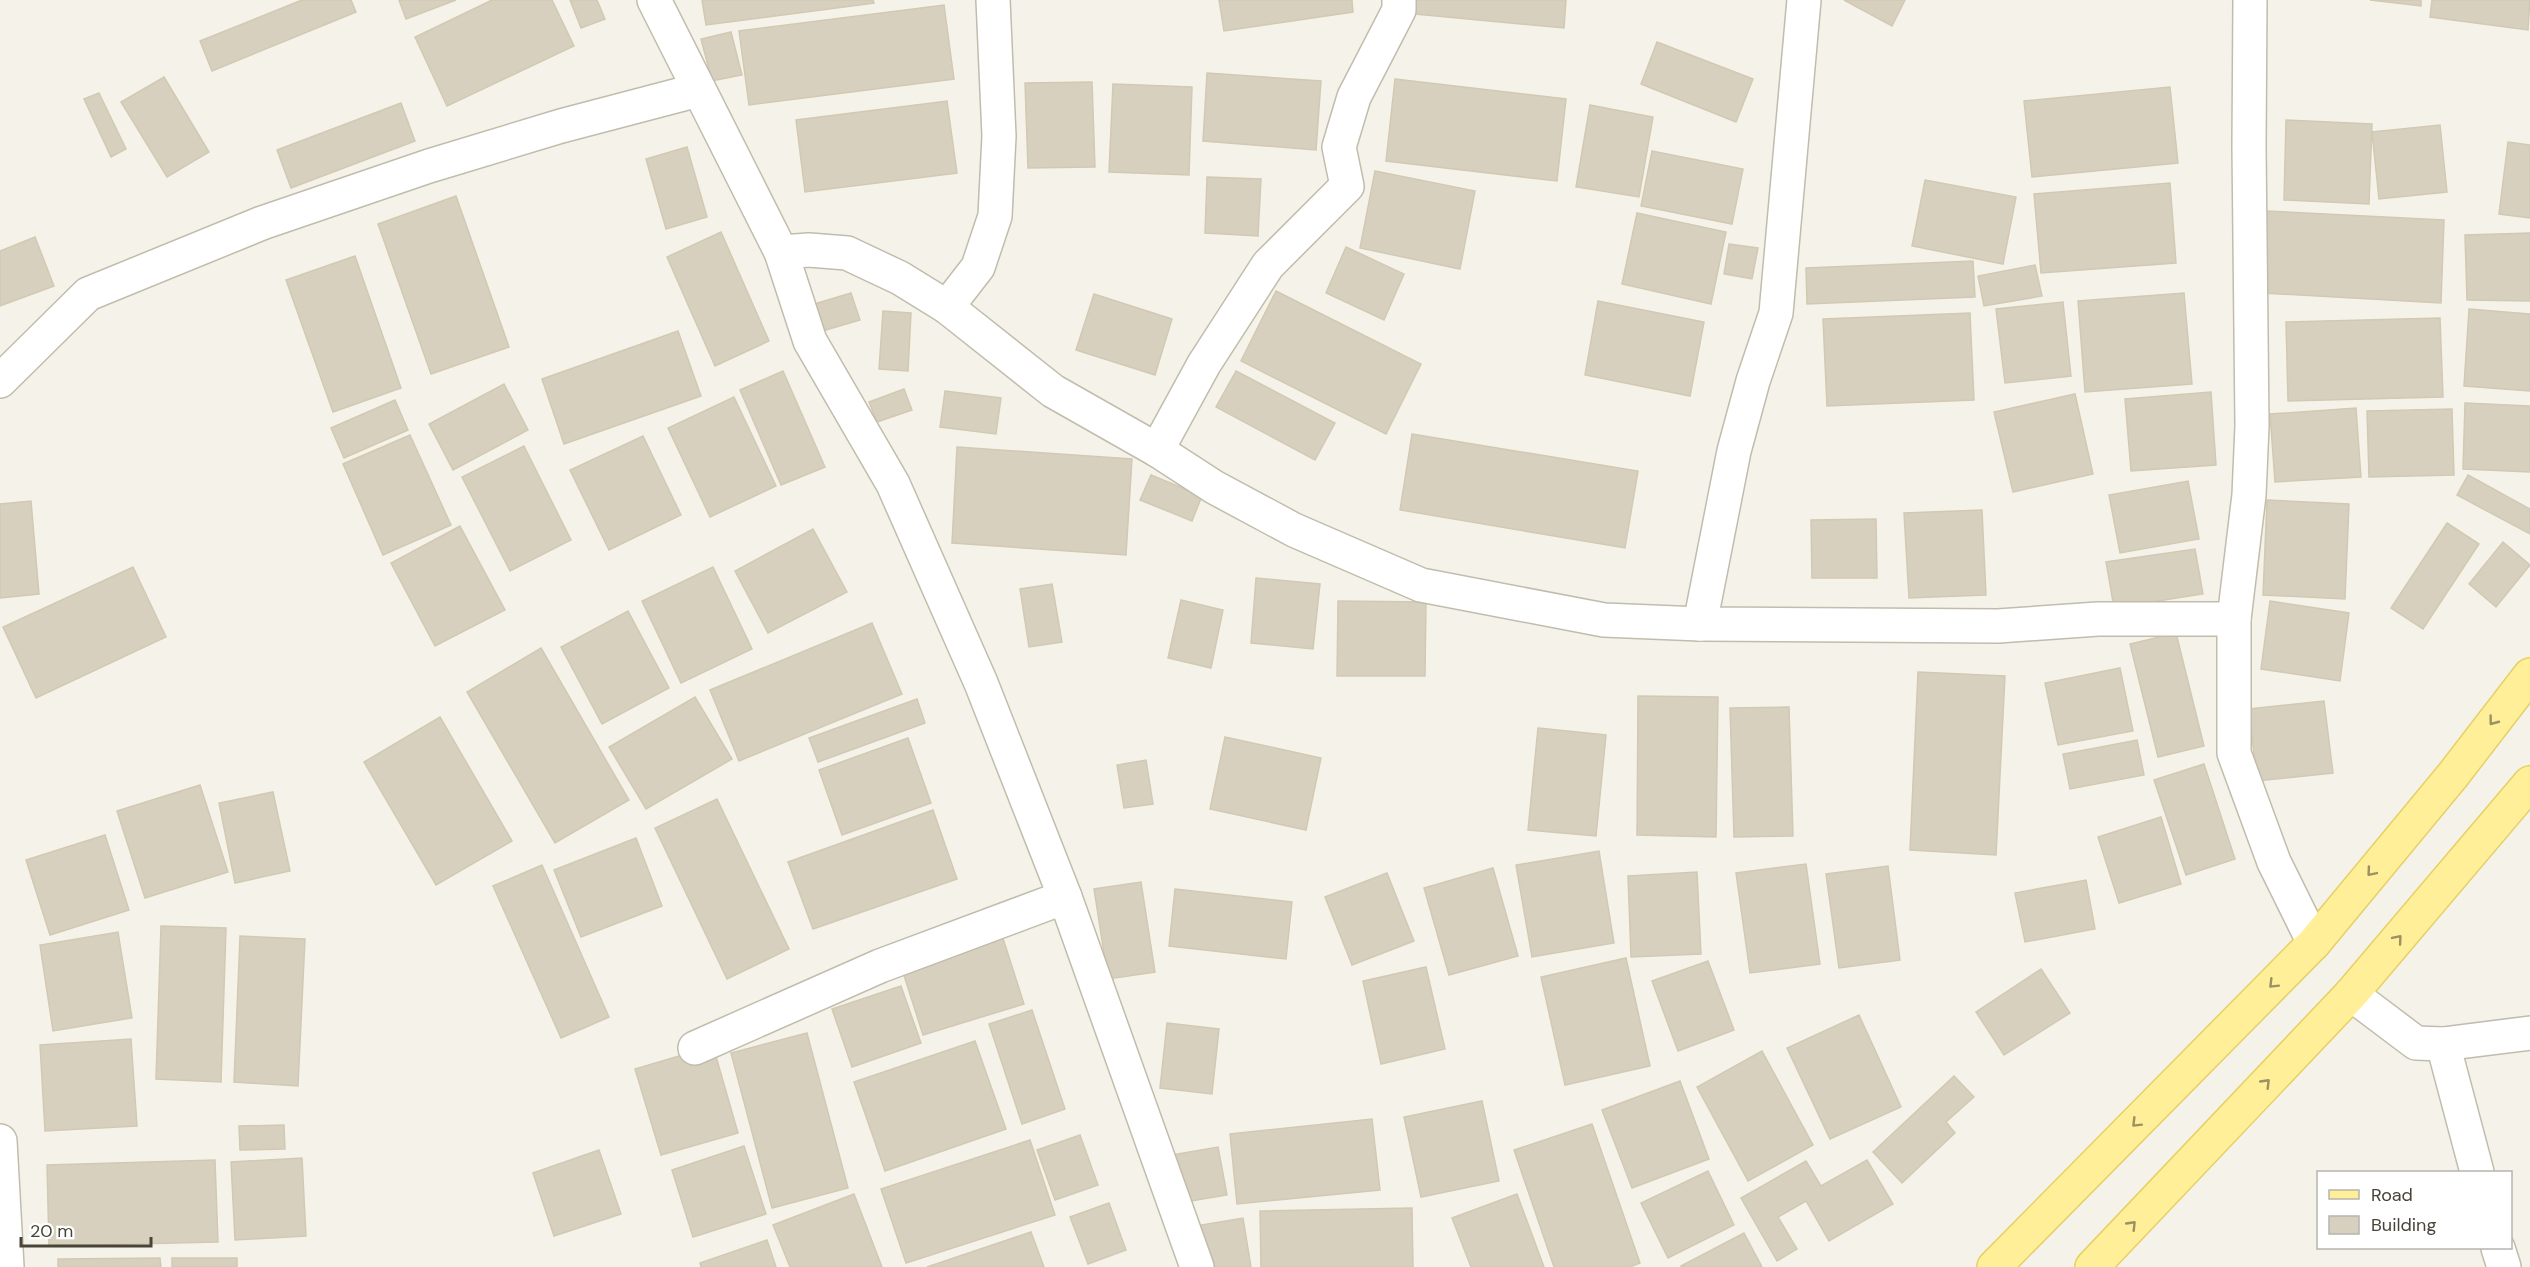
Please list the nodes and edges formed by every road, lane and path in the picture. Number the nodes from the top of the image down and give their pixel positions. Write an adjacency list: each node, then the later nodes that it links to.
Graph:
1 (654, 0): 6 (street)
2 (993, 0): 8 (street)
3 (1399, 0): 10 (street)
4 (1804, 0): 12 (street)
5 (2250, 0): 11 (street)
6 (698, 90): 7 (street); 9 (street)
7 (781, 252): 8 (street); 15 (street)
8 (947, 307): 10 (street)
9 (0, 381)
10 (1157, 450): 12 (street)
11 (2234, 619): 12 (street); 16 (street)
12 (1700, 624)
13 (2530, 675): 16 (main road, one-way to 16)
14 (2530, 783): 17 (main road, one-way to 14)
15 (1065, 897): 20 (street); 25 (street)
16 (2314, 943): 26 (main road, one-way to 26)
17 (2351, 994): 19 (street); 27 (main road, one-way to 17)
18 (2530, 1034): 19 (street)
19 (2443, 1044): 22 (street)
20 (695, 1048)
21 (0, 1141): 24 (street)
22 (2476, 1171)
23 (2498, 1249): 28 (street)
24 (7, 1267)
25 (1197, 1267)
26 (1994, 1267)
27 (2092, 1267)
28 (2504, 1267)

